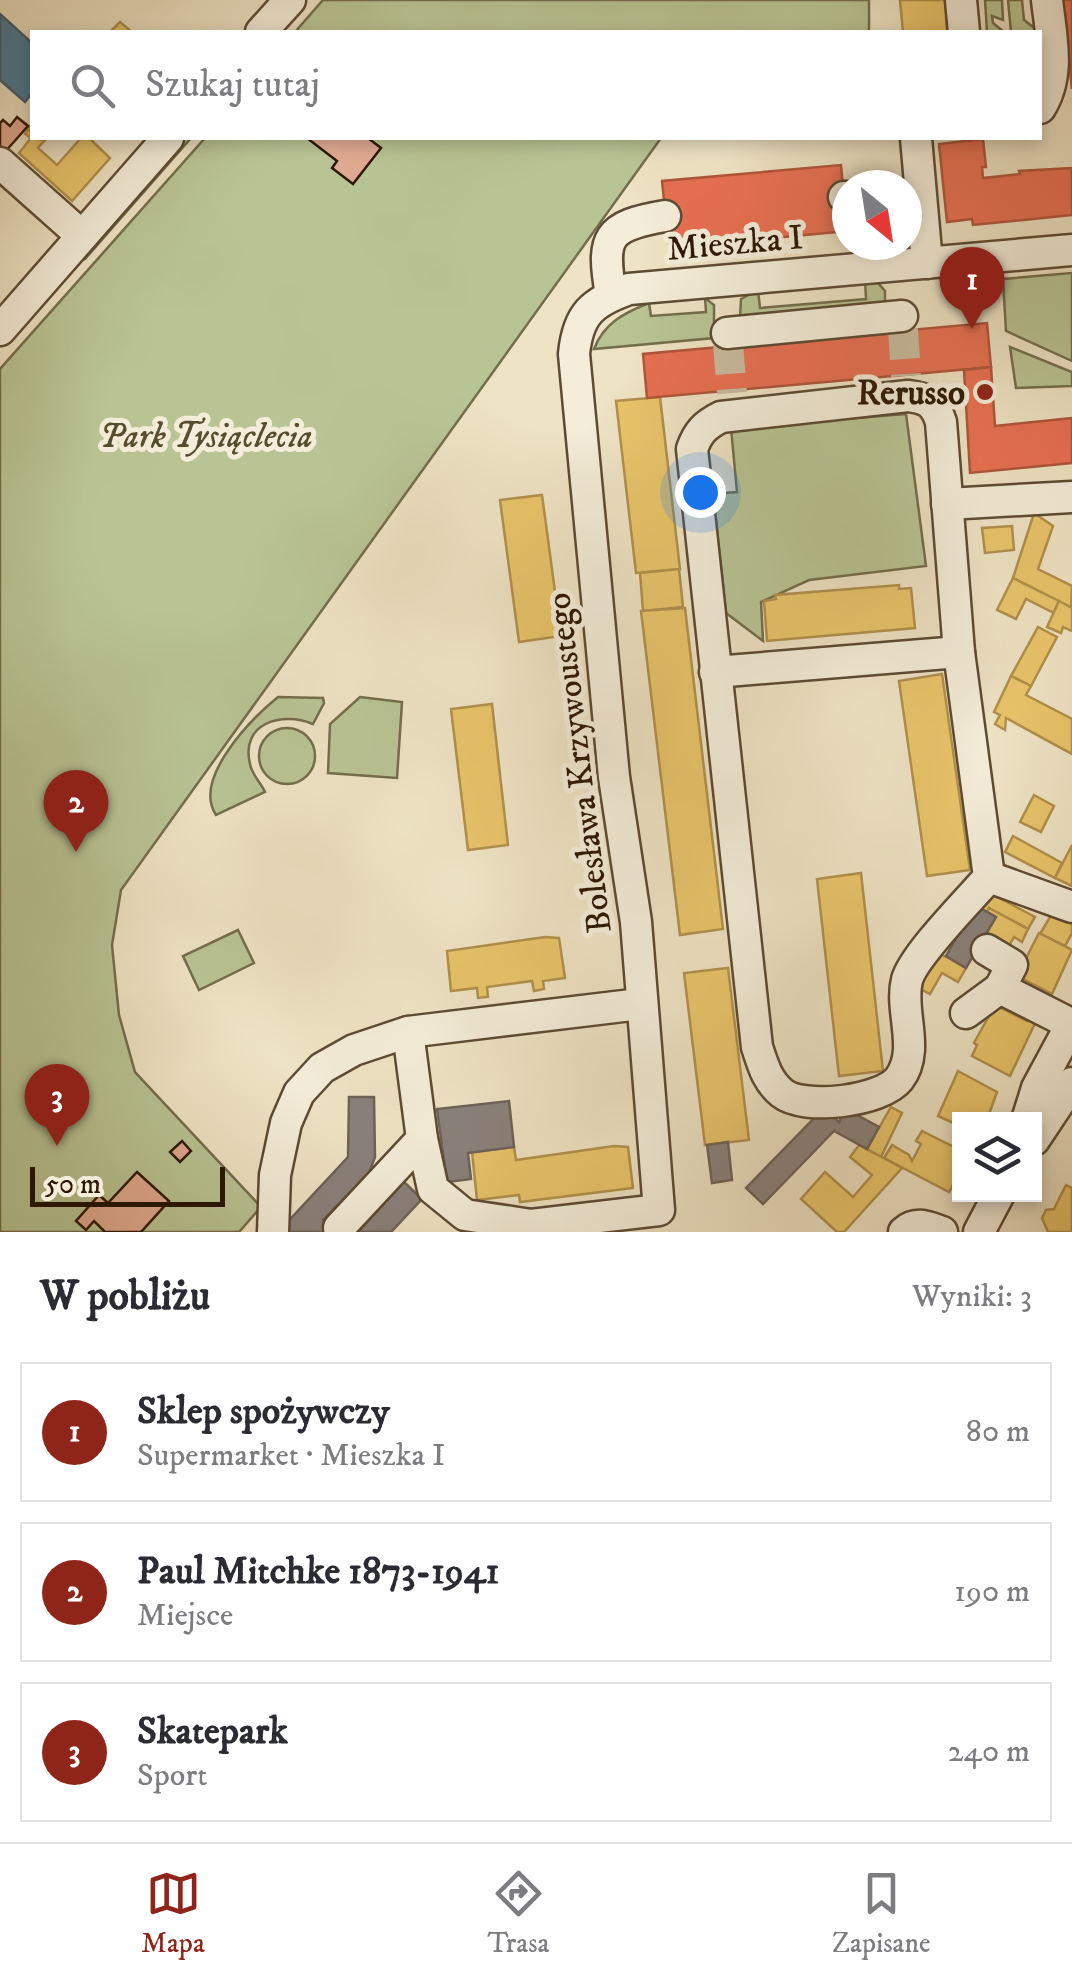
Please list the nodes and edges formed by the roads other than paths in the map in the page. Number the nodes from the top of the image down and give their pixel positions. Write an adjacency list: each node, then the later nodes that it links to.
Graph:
1 (290, 0): 4 (street)
2 (961, 0): 5 (street)
3 (1047, 0): 6 (street)
4 (263, 30)
5 (964, 30)
6 (1042, 105)
7 (166, 140): 12 (street)
8 (916, 140): 10 (street)
9 (0, 163): 12 (street)
10 (915, 170)
11 (666, 216): 17 (street)
12 (82, 236): 18 (street)
13 (1072, 250): 15 (street, Mieszka I)
14 (913, 260): 15 (street)
15 (913, 264): 16 (street, Mieszka I); 16 (street)
16 (722, 281): 17 (street, Mieszka I)
17 (600, 303): 27 (street, Bolesława Krzywoustego)
18 (0, 330)
19 (1072, 497): 20 (street)
20 (947, 504): 21 (street); 22 (street)
21 (959, 652): 22 (street); 23 (street)
22 (715, 672): 23 (street)
23 (989, 877): 24 (street)
24 (1072, 908)
25 (987, 950): 26 (street)
26 (1000, 988): 28 (street); 29 (street)
27 (640, 1004): 30 (street); 34 (street, Bolesława Krzywoustego)
28 (966, 1012)
29 (1072, 1023): 32 (street)
30 (408, 1032): 34 (street); 37 (street)
31 (1072, 1083): 33 (street)
32 (1030, 1112)
33 (1042, 1128)
34 (422, 1139): 36 (street)
35 (995, 1202): 40 (street)
36 (339, 1228)
37 (273, 1232)
38 (904, 1232): 39 (street)
39 (942, 1232)
40 (978, 1232)

